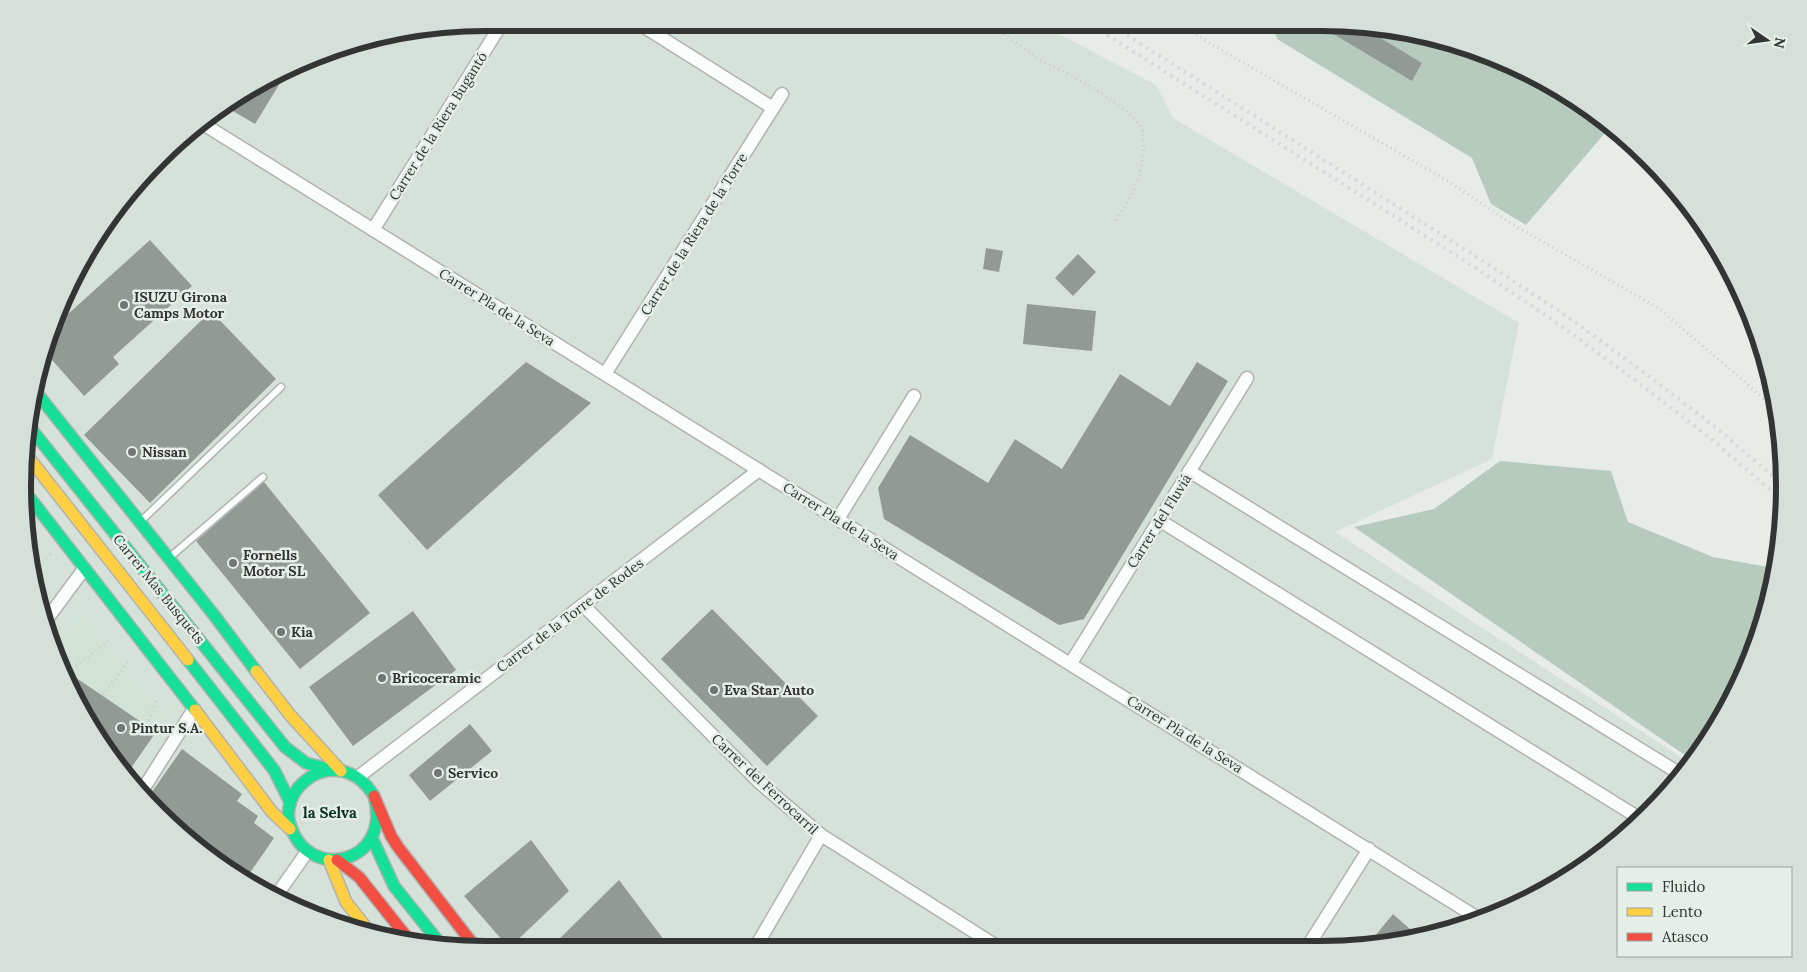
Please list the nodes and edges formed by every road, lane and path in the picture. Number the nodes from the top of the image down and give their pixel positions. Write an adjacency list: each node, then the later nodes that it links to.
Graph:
1 (496, 31): 9 (street, Carrer de la Riera Bugantó)
2 (651, 31): 6 (street)
3 (999, 31): 8 (path)
4 (1192, 31): 15 (path)
5 (782, 94): 6 (street, Carrer de la Riera de la Torre)
6 (773, 108): 10 (street, Carrer de la Riera de la Torre)
7 (207, 126): 9 (street, Carrer Pla de la Seva)
8 (1116, 221)
9 (373, 230): 10 (street, Carrer Pla de la Seva)
10 (605, 374): 18 (street, Carrer Pla de la Seva)
11 (1247, 378): 19 (street, Carrer del Fluviá)
12 (281, 388): 24 (lane)
13 (914, 396): 22 (street)
14 (40, 397): 24 (main road)
15 (1768, 404)
16 (34, 433): 37 (main road, Carrer Mas Busquets)
17 (32, 462): 42 (main road)
18 (758, 470): 22 (street, Carrer Pla de la Seva); 27 (street, Carrer de la Torre de Rodes)
19 (1190, 471): 23 (street, Carrer del Fluviá); 38 (street)
20 (263, 477): 25 (lane)
21 (31, 500): 26 (main road)
22 (838, 519): 31 (street, Carrer Pla de la Seva)
23 (1159, 520): 31 (street, Carrer del Fluviá); 43 (street)
24 (139, 523): 25 (main road)
25 (168, 558): 37 (main road)
26 (84, 570): 28 (street); 35 (main road)
27 (584, 605): 39 (street, Carrer de la Torre de Rodes); 45 (street, Carrer del Ferrocarril)
28 (50, 615)
29 (111, 639): 32 (path)
30 (128, 662): 33 (path)
31 (1071, 663): 47 (street, Carrer Pla de la Seva)
32 (70, 670)
33 (103, 695)
34 (157, 700): 36 (path)
35 (194, 709): 40 (street); 44 (main road)
36 (146, 725)
37 (336, 770): 39 (main road); 42 (main road)
38 (1675, 771)
39 (358, 777): 41 (main road)
40 (145, 787)
41 (376, 800): 46 (main road); 55 (main road)
42 (290, 802): 44 (main road)
43 (1635, 815)
44 (290, 829): 48 (main road)
45 (821, 835): 56 (street); 57 (street, Carrer del Ferrocarril)
46 (372, 838): 49 (main road); 54 (main road)
47 (1369, 849): 51 (street, Carrer Pla de la Seva); 58 (street)
48 (307, 852): 49 (main road); 50 (street)
49 (333, 860): 52 (main road); 53 (main road)
50 (279, 891)
51 (1473, 915)
52 (363, 924)
53 (404, 933)
54 (436, 938)
55 (470, 940)
56 (759, 941)
57 (989, 941)
58 (1311, 941)

